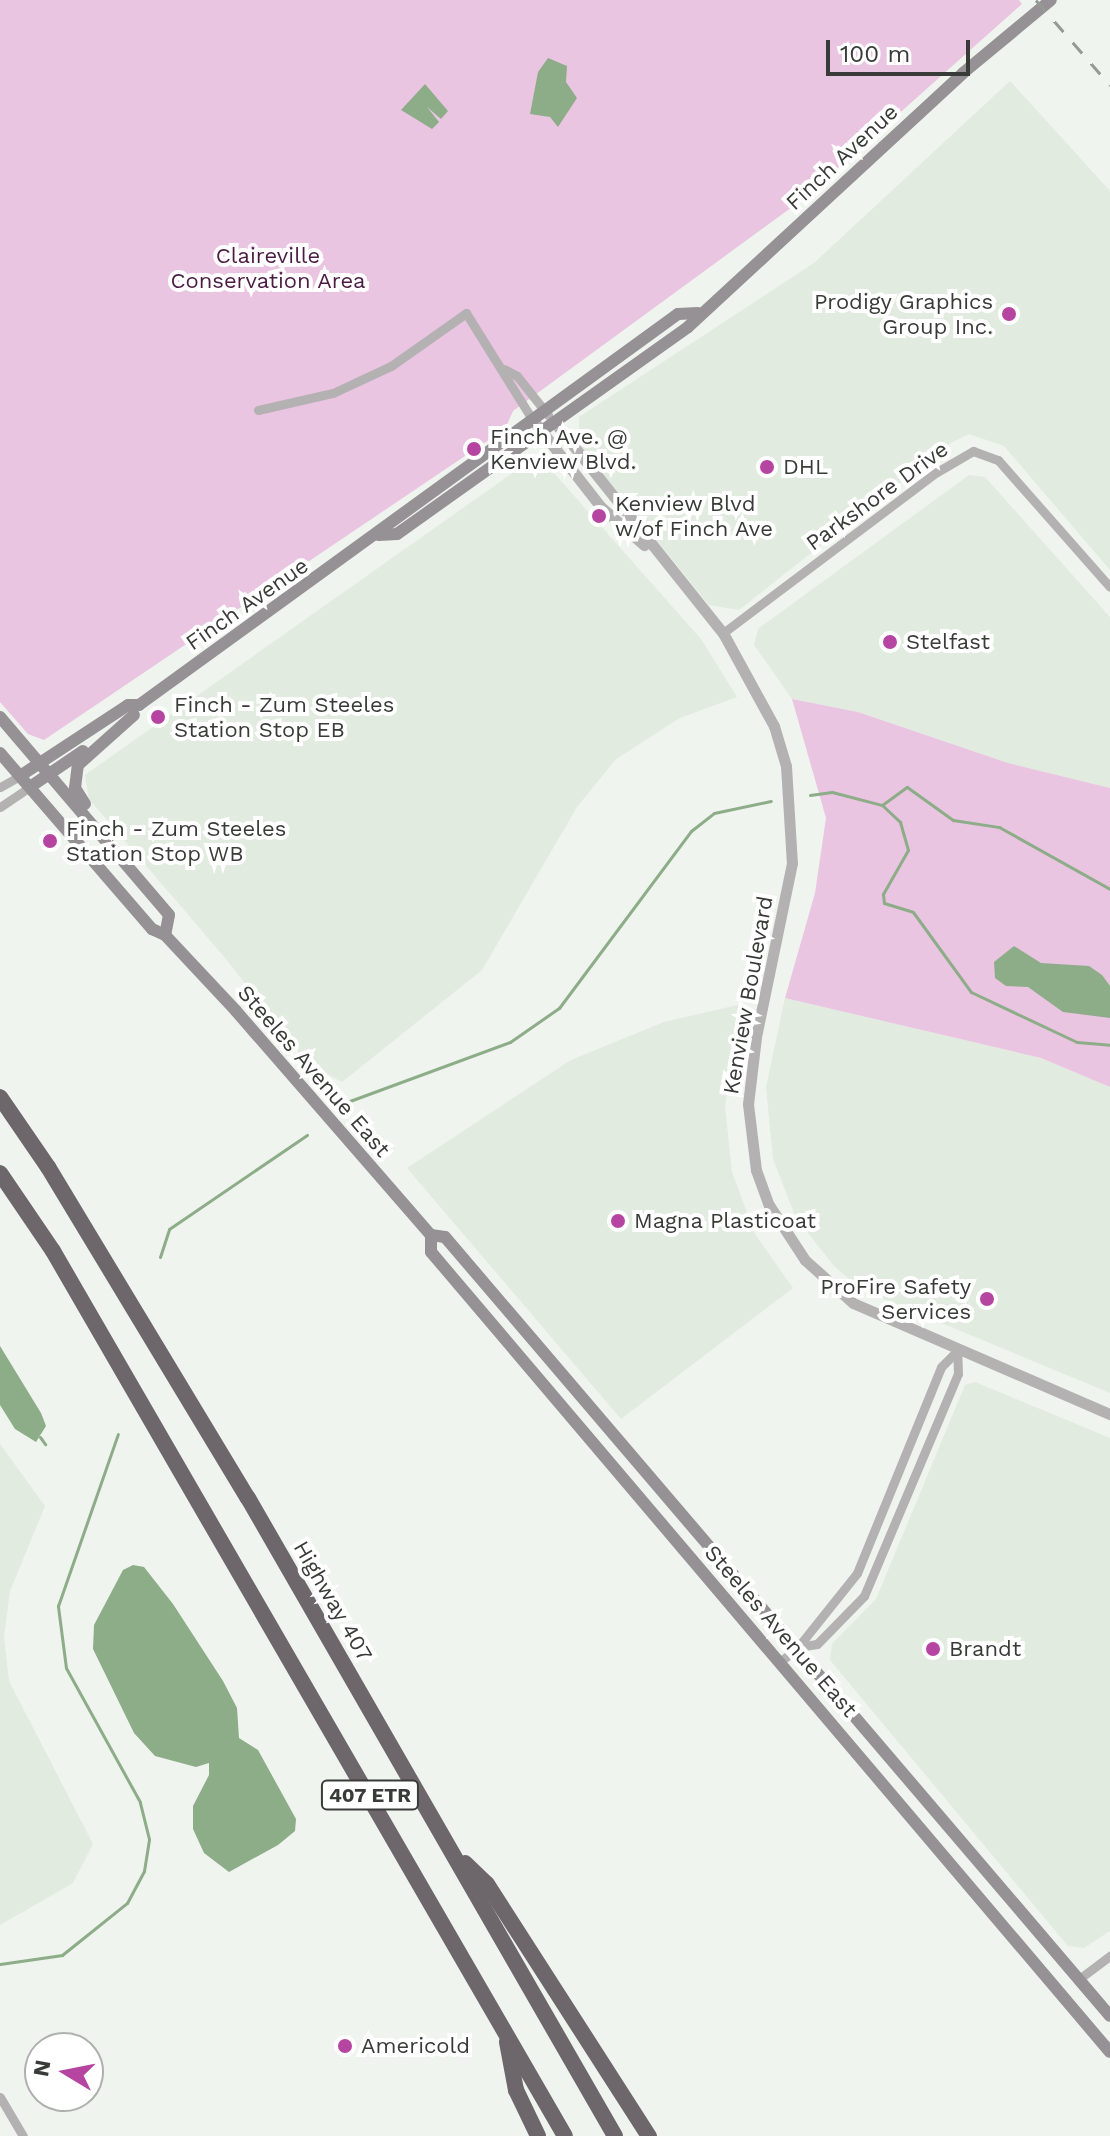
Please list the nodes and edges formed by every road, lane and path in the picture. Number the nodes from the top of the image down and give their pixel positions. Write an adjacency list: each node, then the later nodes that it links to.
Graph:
1 (1051, 0): 2 (main road, Finch Avenue)
2 (698, 313): 5 (main road, Finch Avenue); 7 (main road, Finch Avenue)
3 (504, 369): 4 (street); 5 (street); 6 (street)
4 (258, 410)
5 (544, 411): 6 (main road, Finch Avenue); 7 (street)
6 (532, 419): 8 (street, Kenview Boulevard); 9 (main road, Finch Avenue)
7 (556, 424): 8 (main road, Finch Avenue); 10 (street, Kenview Boulevard)
8 (542, 434): 9 (main road, Finch Avenue); 10 (street, Kenview Boulevard)
9 (379, 535): 13 (main road, Finch Avenue)
10 (663, 561): 12 (street, Kenview Boulevard)
11 (1110, 587): 12 (street, Parkshore Drive)
12 (723, 633): 27 (street, Kenview Boulevard)
13 (136, 710): 16 (main road, Finch Avenue); 17 (main road, Finch Avenue); 22 (main road)
14 (0, 717): 16 (main road, Steeles Avenue East)
15 (0, 753): 18 (main road, Steeles Avenue East)
16 (41, 764): 17 (main road, Steeles Avenue East); 18 (main road, Finch Avenue)
17 (50, 774): 20 (main road, Finch Avenue); 22 (main road, Steeles Avenue East)
18 (20, 776): 19 (street); 20 (main road, Steeles Avenue East)
19 (0, 787)
20 (30, 787): 21 (street); 23 (main road, Steeles Avenue East)
21 (0, 807)
22 (103, 838): 23 (main road, Steeles Avenue East)
23 (165, 935): 26 (main road, Steeles Avenue East)
24 (0, 1097): 33 (highway, Highway 407 / 407 ETR)
25 (0, 1173): 37 (highway, 407 ETR)
26 (431, 1235): 31 (main road, Steeles Avenue East); 32 (main road, Steeles Avenue East)
27 (957, 1351): 28 (street, Kenview Boulevard); 29 (street); 30 (street)
28 (1110, 1414)
29 (872, 1535): 30 (street); 31 (street)
30 (889, 1542): 31 (street)
31 (798, 1647): 32 (street); 35 (main road, Steeles Avenue East)
32 (781, 1661): 38 (main road, Steeles Avenue East)
33 (452, 1851): 43 (highway, Highway 407 / 407 ETR); 44 (highway)
34 (1110, 1956): 35 (street)
35 (1079, 1979): 36 (main road, Steeles Avenue East)
36 (1110, 2016)
37 (504, 2029): 41 (highway); 42 (highway, 407 ETR)
38 (1110, 2052)
39 (0, 2097): 40 (street)
40 (23, 2136)
41 (538, 2136)
42 (565, 2136)
43 (615, 2136)
44 (649, 2136)

